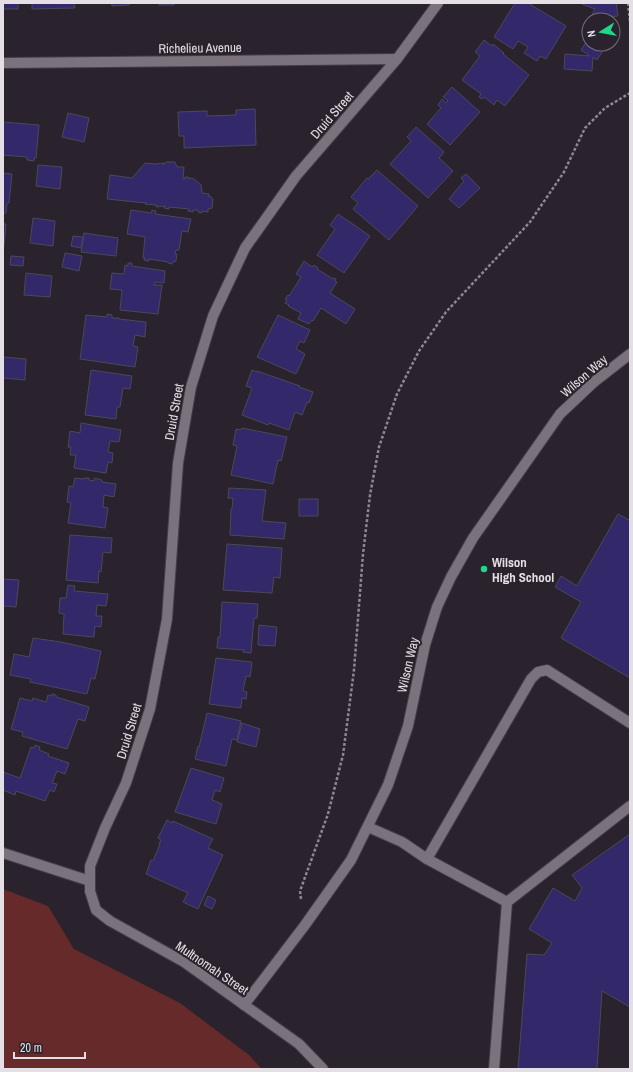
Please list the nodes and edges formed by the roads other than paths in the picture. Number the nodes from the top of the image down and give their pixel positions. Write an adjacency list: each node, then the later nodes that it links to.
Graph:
1 (438, 3): 2 (street, Druid Street)
2 (397, 59): 3 (street, Richelieu Avenue); 10 (street, Druid Street)
3 (3, 63)
4 (630, 354): 7 (street, Wilson Way)
5 (630, 723): 9 (street)
6 (630, 806): 11 (street)
7 (368, 827): 9 (street); 12 (street, Wilson Way)
8 (3, 853): 10 (street)
9 (427, 859): 11 (street)
10 (90, 886): 12 (street, Multnomah Street)
11 (507, 902): 14 (street)
12 (244, 1005): 13 (street, Multnomah Street)
13 (323, 1069)
14 (494, 1069)

